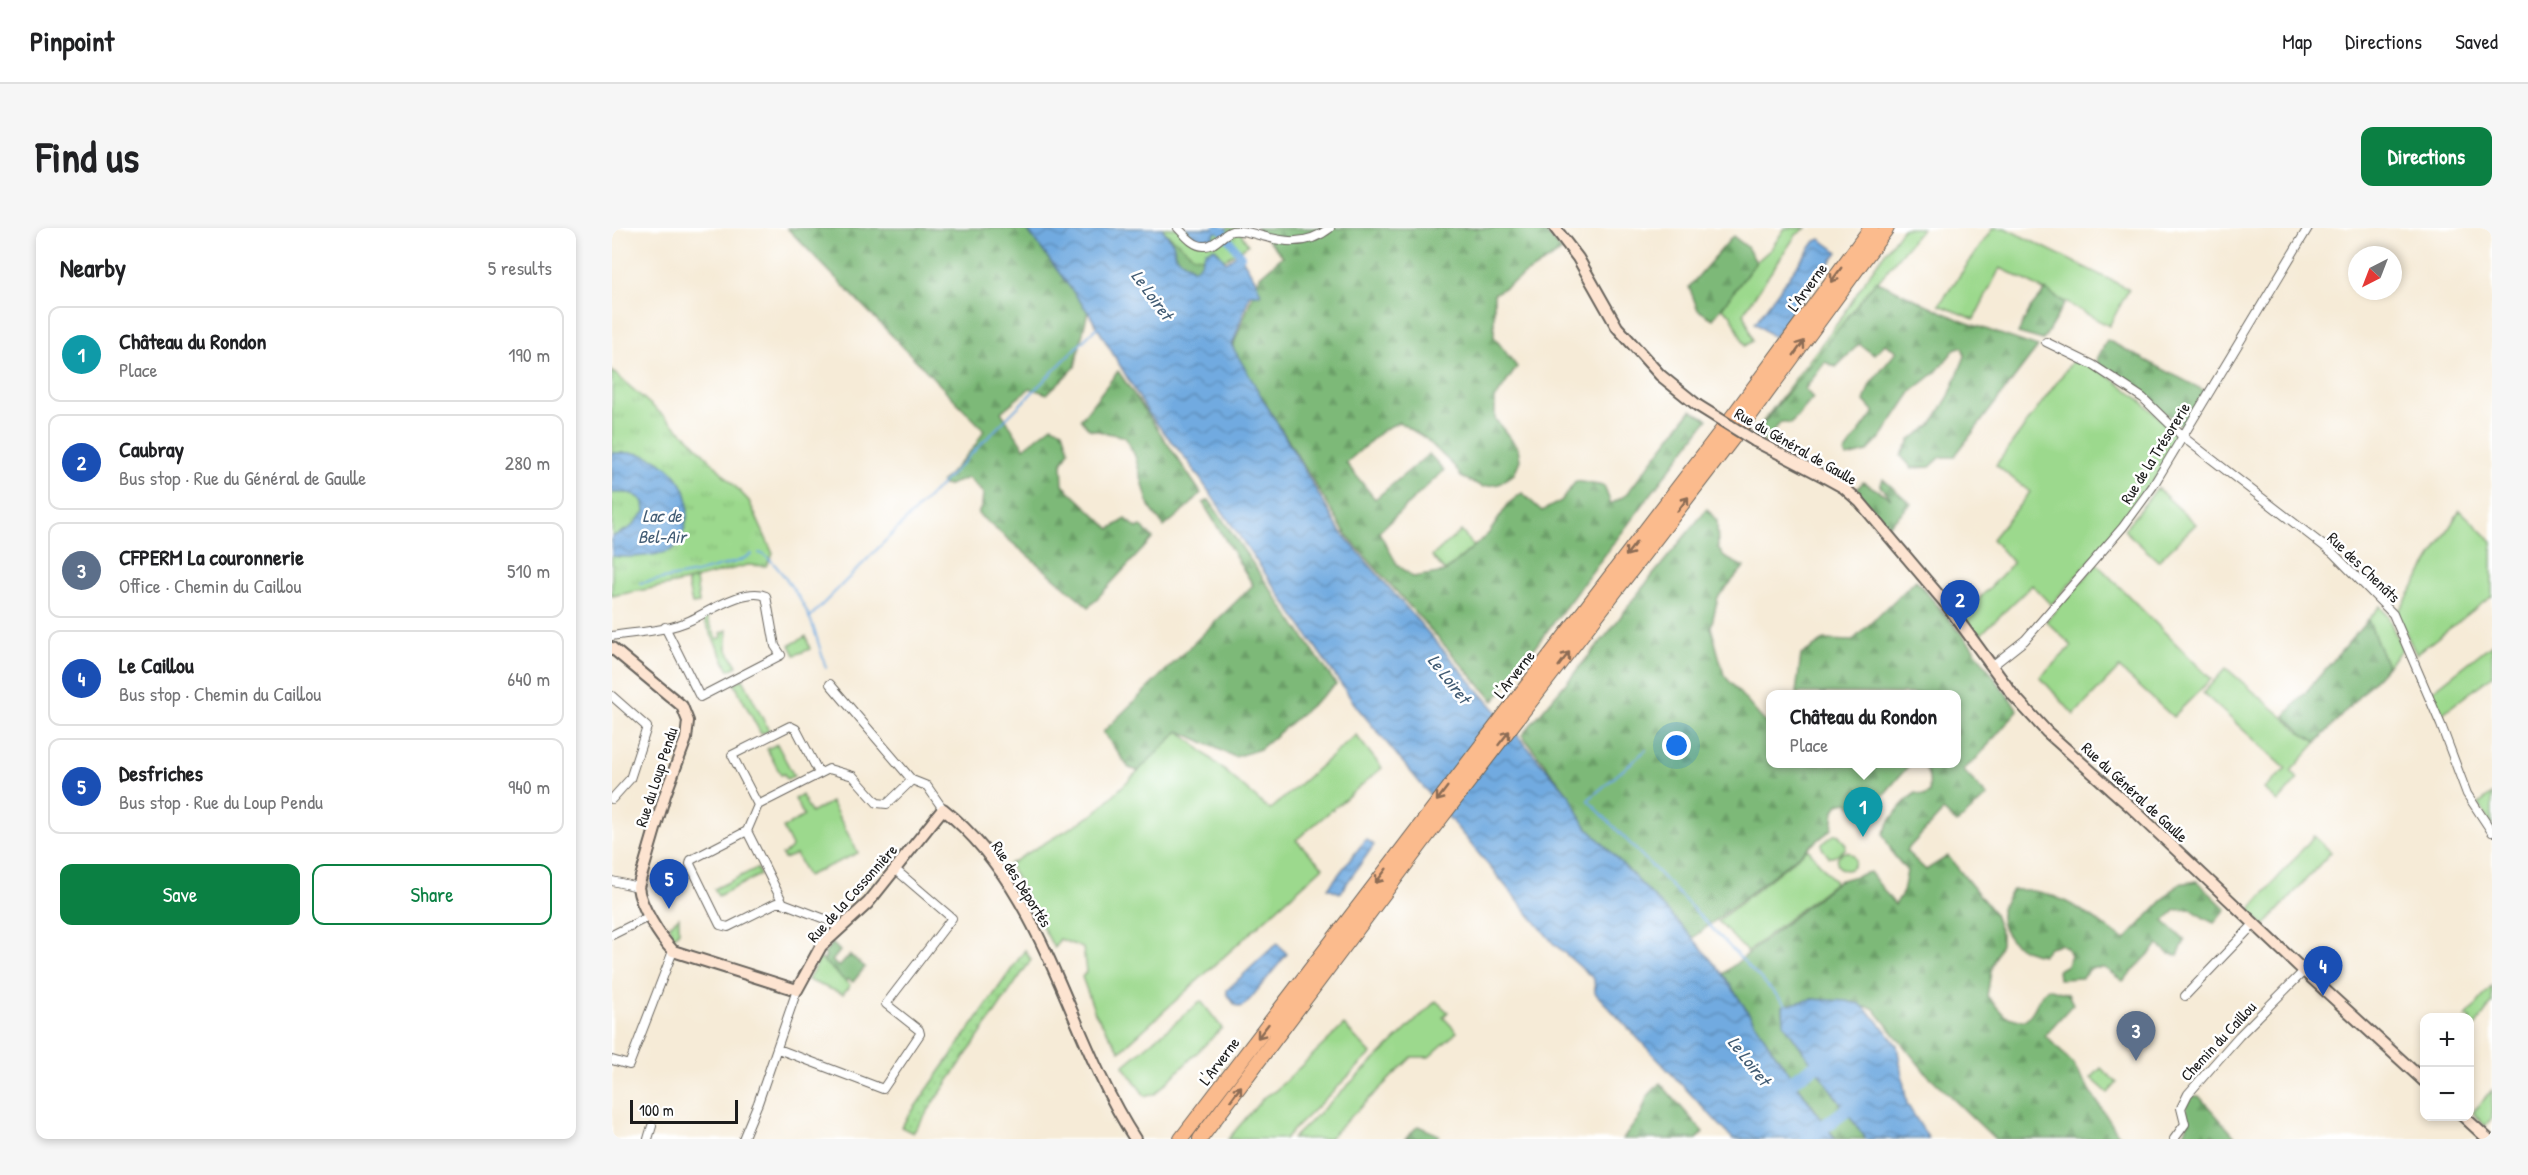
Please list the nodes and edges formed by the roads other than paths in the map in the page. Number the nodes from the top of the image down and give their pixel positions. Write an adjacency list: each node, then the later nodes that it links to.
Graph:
1 (1178, 228): 2 (street)
2 (1330, 228)
3 (1555, 228): 12 (main road, Rue du Général de Gaulle, bridge)
4 (1871, 228): 22 (highway, L'Arverne, one-way to 22)
5 (1887, 228): 22 (highway, L'Arverne, one-way to 5)
6 (2308, 228): 8 (street, Rue de la Trésorerie)
7 (2046, 342): 8 (street, Rue des Chenâts)
8 (2183, 437): 12 (street, Rue de la Trésorerie); 21 (street, Rue des Chenâts)
9 (665, 627): 9 (street); 10 (street)
10 (612, 636)
11 (612, 648): 25 (main road, Rue du Loup Pendu)
12 (1992, 666): 28 (main road, Rue du Général de Gaulle)
13 (830, 684): 16 (street, Rue des Déportés)
14 (612, 696): 17 (street)
15 (819, 773): 16 (street); 18 (street); 18 (street)
16 (912, 780): 19 (street, Rue des Déportés)
17 (612, 799)
18 (758, 805): 20 (street)
19 (943, 809): 23 (main road, Rue de la Cossonnière); 42 (main road, Rue des Déportés)
20 (747, 831): 26 (street); 26 (street)
21 (2492, 832)
22 (1422, 833): 43 (highway, L'Arverne, one-way to 43); 44 (highway, L'Arverne, one-way to 22)
23 (896, 870): 29 (main road, Rue de la Cossonnière); 35 (street)
24 (612, 881): 25 (street)
25 (638, 887): 27 (main road)
26 (783, 903): 29 (street)
27 (650, 916): 30 (street); 31 (main road)
28 (2254, 924): 32 (main road, Rue du Général de Gaulle); 34 (street)
29 (839, 930): 33 (main road, Rue de la Cossonnière)
30 (612, 935)
31 (673, 951): 33 (main road); 36 (street)
32 (2304, 971): 37 (main road, Rue du Général de Gaulle); 45 (street, Chemin du Caillou)
33 (797, 990): 35 (street, Rue de la Cossonnière)
34 (2185, 996)
35 (777, 1049): 41 (street, Rue de la Cossonnière)
36 (612, 1060)
37 (2420, 1077)
38 (2468, 1121): 46 (main road)
39 (652, 1126): 40 (street)
40 (648, 1139)
41 (743, 1139)
42 (1135, 1139)
43 (1181, 1139)
44 (1200, 1139)
45 (2174, 1139)
46 (2488, 1139)

